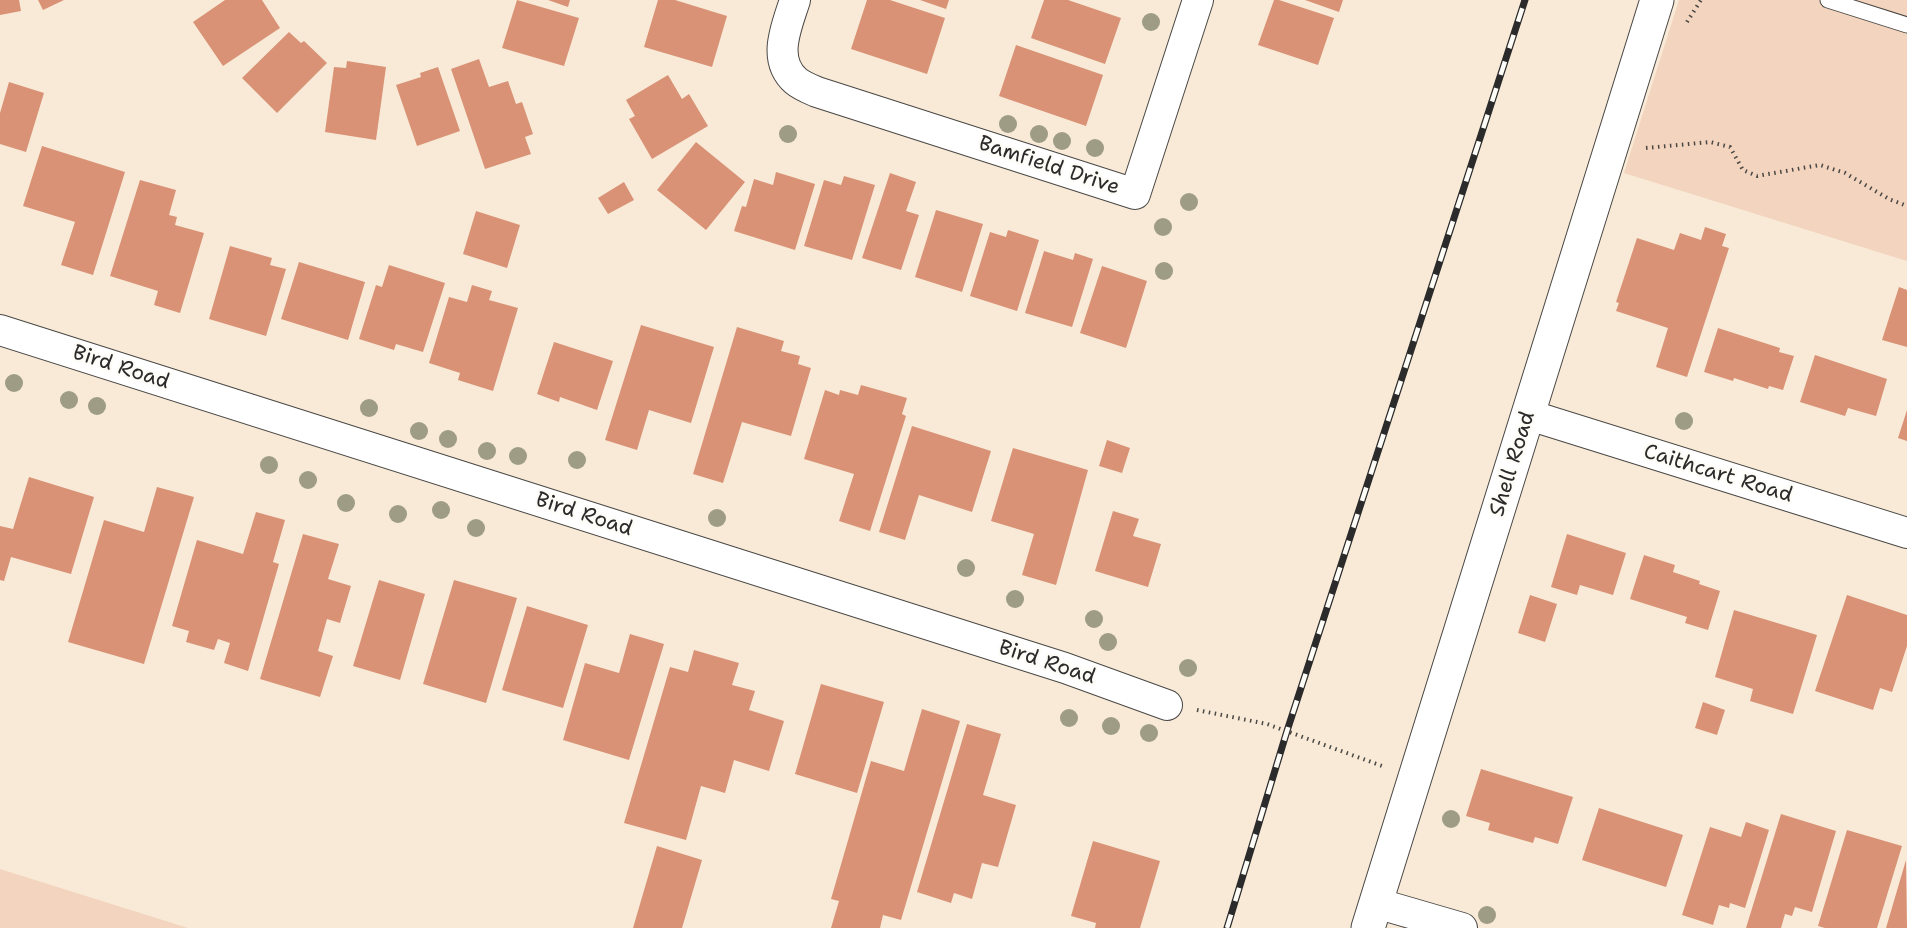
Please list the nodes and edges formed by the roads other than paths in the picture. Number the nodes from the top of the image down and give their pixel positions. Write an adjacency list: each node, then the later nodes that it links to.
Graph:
1 (795, 0): 2 (street, Bamfield Drive)
2 (1198, 0)
3 (1657, 0): 7 (main road, Shell Road)
4 (1828, 0): 5 (lane)
5 (1907, 25)
6 (0, 330): 9 (street, Bird Road)
7 (1528, 416): 8 (street, Caithcart Road); 10 (main road, Shell Road)
8 (1907, 532)
9 (1167, 705)
10 (1372, 916): 11 (street)
11 (1462, 928)

